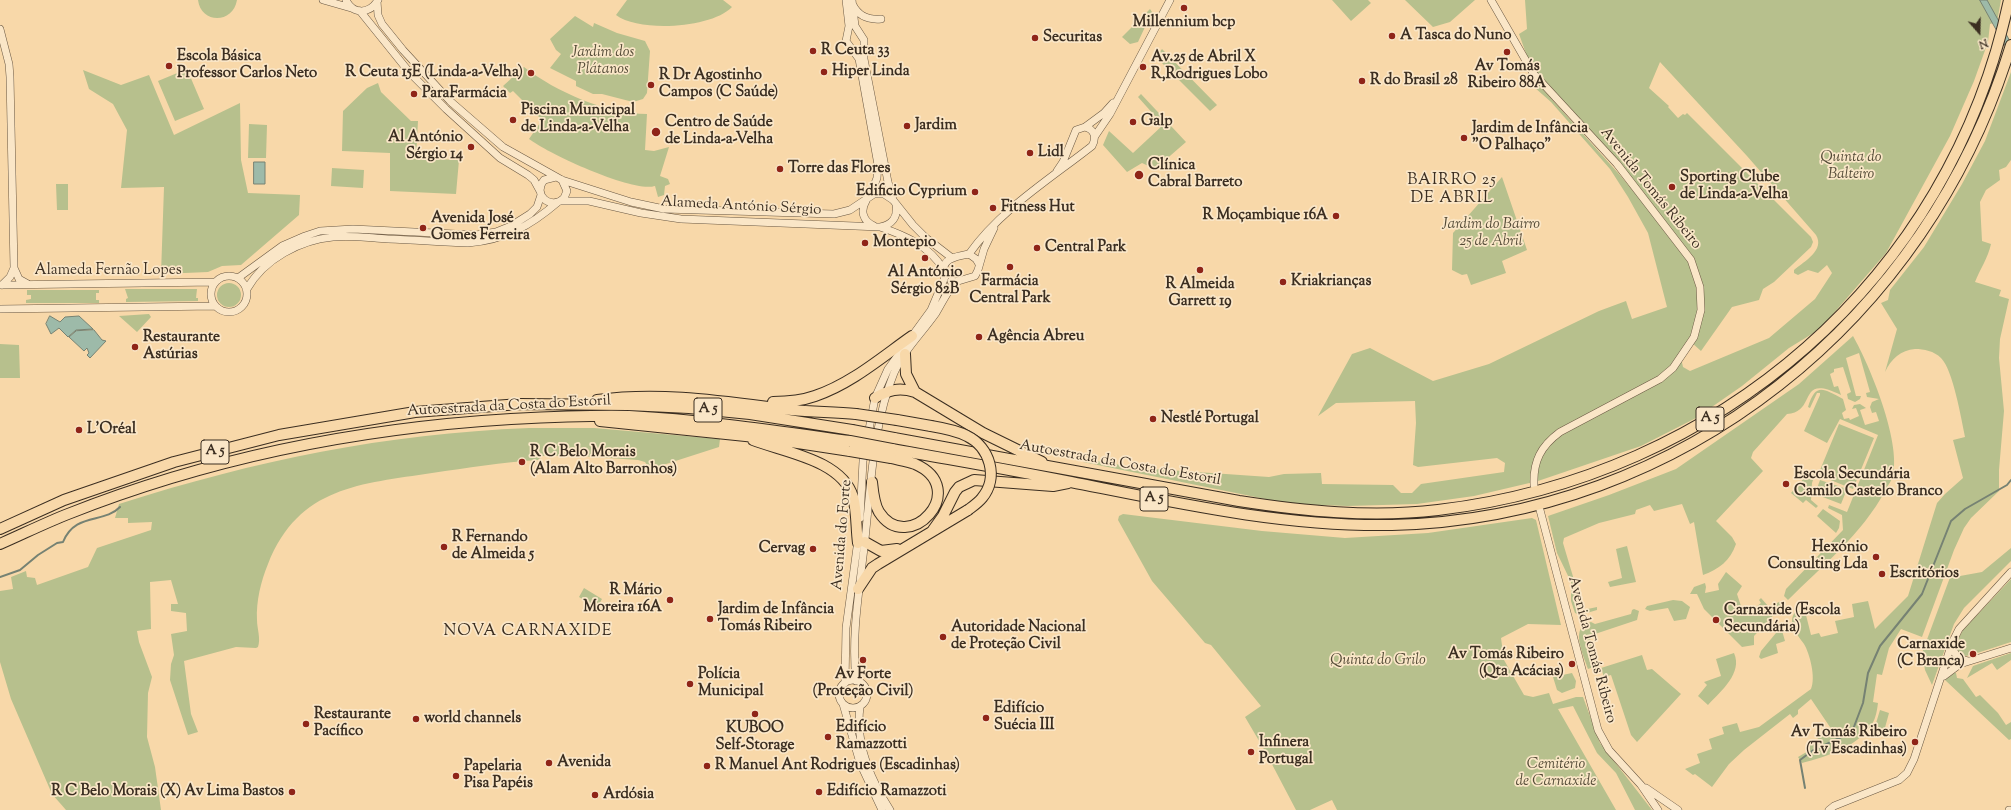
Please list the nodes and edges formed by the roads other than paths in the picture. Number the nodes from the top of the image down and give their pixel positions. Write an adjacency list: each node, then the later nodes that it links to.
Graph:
1 (323, 0): 8 (street)
2 (346, 0): 8 (street)
3 (378, 0): 9 (street); 22 (street, Alameda António Sérgio)
4 (1170, 0): 17 (street)
5 (1490, 0): 58 (street, Avenida Tomás Ribeiro)
6 (2009, 0): 55 (highway, Autoestrada da Costa do Estoril / A 5)
7 (850, 1): 10 (street); 12 (street); 13 (street)
8 (351, 8): 9 (street)
9 (360, 12): 24 (street)
10 (881, 19)
11 (0, 29): 33 (street)
12 (857, 32): 13 (street); 15 (street)
13 (847, 36): 16 (street)
14 (2011, 45): 57 (highway, Autoestrada da Costa do Estoril / A 5)
15 (863, 46): 16 (street); 27 (street)
16 (853, 50): 25 (street)
17 (1119, 97): 18 (street); 19 (street)
18 (1085, 127): 19 (street); 20 (street)
19 (1095, 136): 21 (street)
20 (1072, 139): 21 (street); 23 (street)
21 (1086, 149): 23 (street)
22 (559, 178): 24 (street); 25 (street, Alameda António Sérgio); 26 (street)
23 (1051, 178): 28 (street)
24 (540, 193): 26 (street); 36 (street)
25 (868, 198): 27 (street, Alameda António Sérgio); 29 (street)
26 (560, 202): 29 (street, Alameda António Sérgio); 41 (street)
27 (894, 202): 29 (street); 31 (street, Alameda António Sérgio)
28 (997, 222): 30 (street); 32 (street)
29 (877, 227): 34 (street, Alameda António Sérgio)
30 (969, 254): 31 (street); 32 (street)
31 (952, 258): 34 (street)
32 (979, 264): 38 (street)
33 (14, 268): 39 (street); 40 (street)
34 (943, 269): 35 (street)
35 (945, 277): 38 (street); 44 (street, Avenida do Forte)
36 (238, 278): 37 (street); 41 (street)
37 (215, 282): 39 (street, Alameda Fernão Lopes); 42 (street)
38 (955, 282): 45 (street, Avenida do Forte)
39 (28, 284): 40 (street, Alameda Fernão Lopes)
40 (1, 285)
41 (247, 288): 42 (street)
42 (215, 306): 43 (street)
43 (0, 309)
44 (912, 336): 48 (street, Avenida do Forte); 49 (highway)
45 (905, 354): 46 (street, Avenida do Forte); 47 (highway)
46 (888, 390): 47 (highway); 48 (highway); 56 (street, Avenida do Forte)
47 (915, 392): 55 (highway)
48 (875, 398): 62 (street, Avenida do Forte)
49 (750, 403): 50 (highway); 61 (highway, bridge)
50 (564, 404): 55 (highway, Autoestrada da Costa do Estoril / A 5, bridge); 60 (highway, Autoestrada da Costa do Estoril / A 5)
51 (576, 416): 52 (highway); 53 (highway, Autoestrada da Costa do Estoril / A 5); 63 (highway, Autoestrada da Costa do Estoril / A 5)
52 (743, 437): 53 (highway); 62 (highway)
53 (850, 446): 54 (highway, Autoestrada da Costa do Estoril / A 5, bridge)
54 (892, 453): 56 (highway); 57 (highway, Autoestrada da Costa do Estoril / A 5)
55 (1049, 466)
56 (872, 482): 62 (street, Avenida do Forte)
57 (1074, 482): 61 (highway)
58 (1534, 485)
59 (1540, 510): 75 (street, Avenida Tomás Ribeiro)
60 (0, 529)
61 (933, 530): 64 (highway)
62 (861, 540): 64 (highway); 66 (street, Avenida do Forte); 72 (street, Avenida do Forte)
63 (0, 544)
64 (901, 548): 66 (highway)
65 (2011, 572): 67 (street)
66 (858, 589): 71 (street, Avenida do Forte)
67 (1952, 643): 69 (street); 70 (street)
68 (2011, 648): 69 (street)
69 (1970, 661): 70 (street)
70 (1942, 677): 80 (street)
71 (856, 681): 72 (street); 74 (street)
72 (845, 683): 73 (street, Avenida do Forte)
73 (843, 704): 74 (street); 76 (street, Avenida do Forte)
74 (860, 707): 77 (street)
75 (1641, 785): 78 (street, Avenida Tomás Ribeiro); 79 (street, Avenida Tomás Ribeiro)
76 (882, 810)
77 (890, 810)
78 (1658, 810)
79 (1678, 810)
80 (1829, 810)

